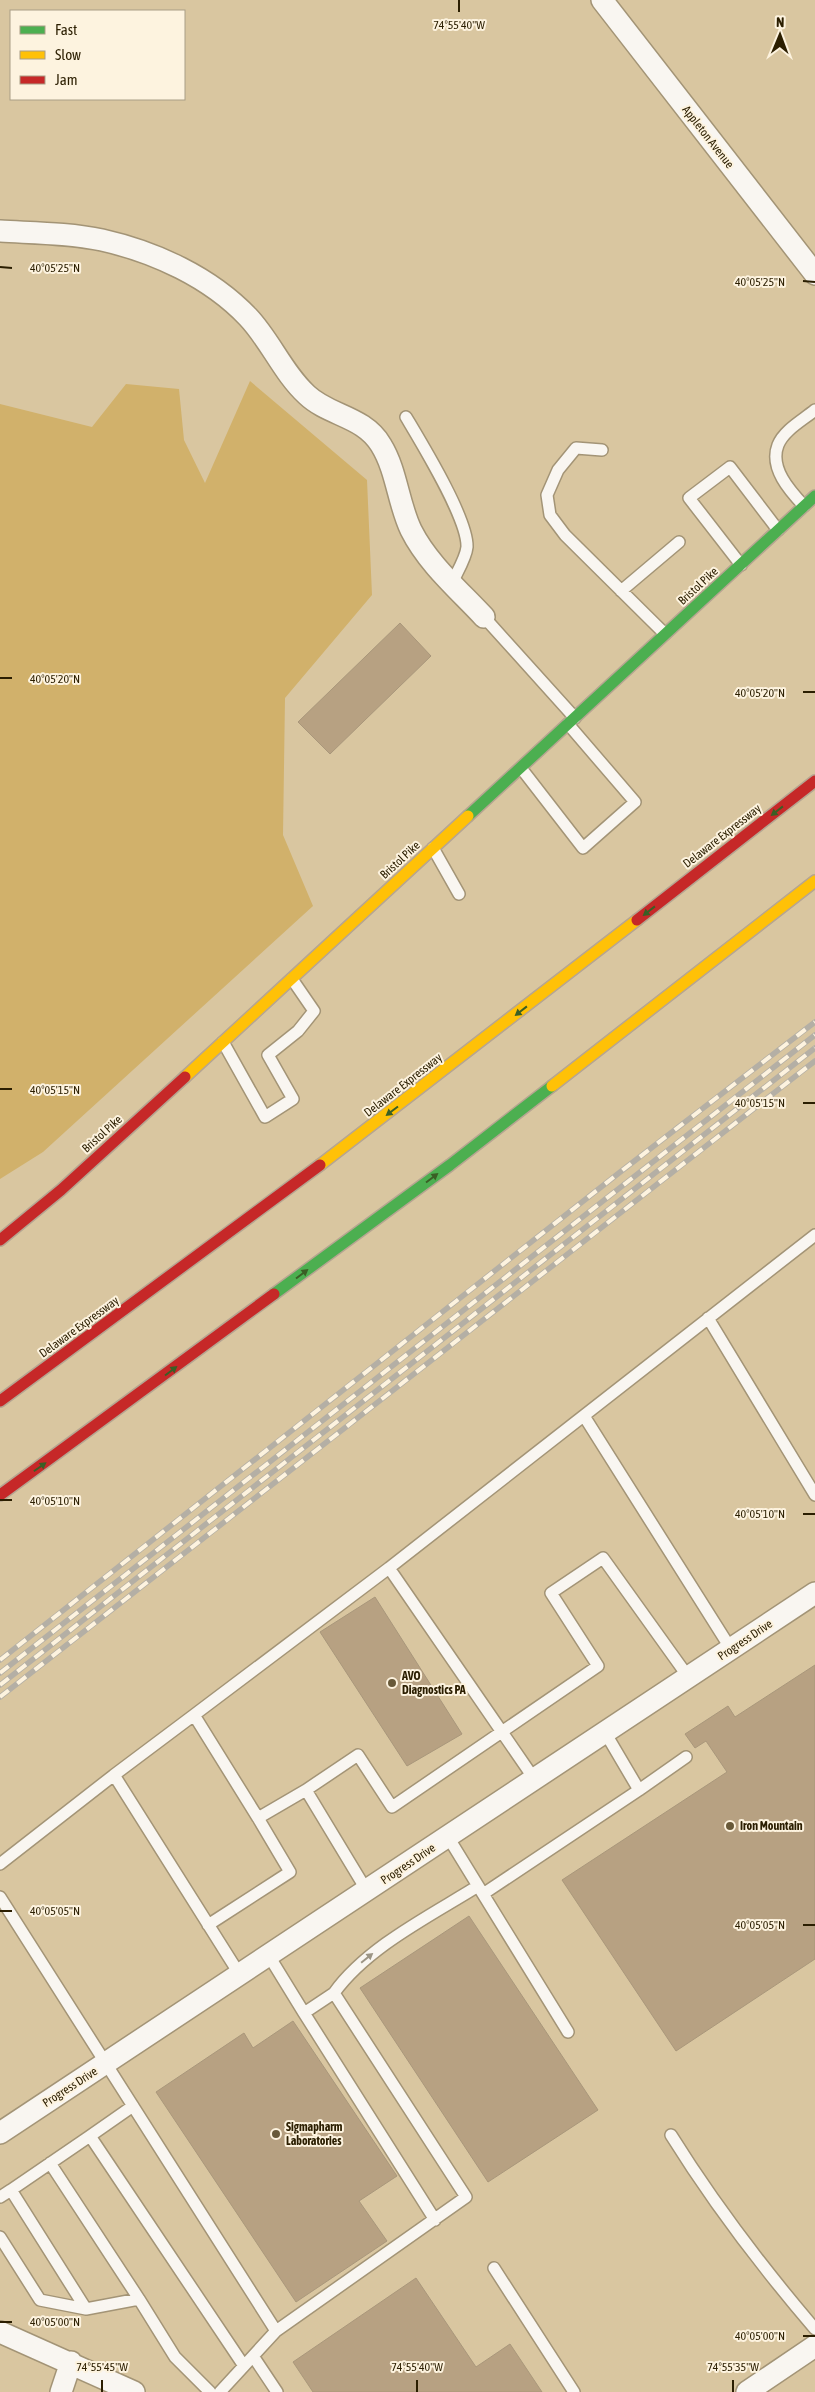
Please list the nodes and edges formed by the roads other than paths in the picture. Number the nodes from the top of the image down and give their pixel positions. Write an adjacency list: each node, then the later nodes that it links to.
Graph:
1 (602, 0): 3 (street, Appleton Avenue)
2 (0, 231): 11 (street)
3 (815, 274)
4 (815, 410): 7 (lane)
5 (406, 417): 11 (lane)
6 (602, 450): 12 (lane)
7 (812, 500): 8 (main road, Bristol Pike)
8 (778, 530): 10 (main road, Bristol Pike); 10 (lane)
9 (679, 542): 12 (lane)
10 (741, 565): 14 (main road, Bristol Pike)
11 (452, 582): 13 (street)
12 (621, 590): 14 (lane)
13 (484, 617): 15 (lane)
14 (665, 634): 15 (main road, Bristol Pike)
15 (572, 721): 16 (main road, Bristol Pike); 16 (lane)
16 (521, 768): 18 (main road, Bristol Pike)
17 (815, 781): 26 (main road, Delaware Expressway, one-way to 26)
18 (433, 848): 20 (lane); 21 (main road, Bristol Pike)
19 (815, 881): 29 (main road, one-way to 19)
20 (460, 894)
21 (292, 979): 22 (main road, Bristol Pike); 22 (lane)
22 (223, 1042): 24 (main road, Bristol Pike)
23 (815, 1235): 25 (lane)
24 (0, 1240)
25 (708, 1318): 27 (lane); 28 (lane)
26 (0, 1401)
27 (584, 1416): 30 (lane); 32 (lane)
28 (815, 1494)
29 (0, 1495)
30 (389, 1568): 34 (lane); 35 (lane)
31 (815, 1593): 32 (street, Progress Drive)
32 (731, 1649): 33 (street, Progress Drive)
33 (689, 1678): 35 (lane); 36 (street, Progress Drive)
34 (194, 1715): 38 (lane); 42 (lane)
35 (502, 1733): 39 (lane); 40 (lane)
36 (606, 1734): 39 (street, Progress Drive); 41 (lane)
37 (686, 1757): 41 (lane)
38 (114, 1775): 44 (lane); 48 (lane)
39 (535, 1780): 43 (street, Progress Drive)
40 (306, 1790): 42 (lane); 46 (lane)
41 (639, 1790): 45 (lane)
42 (258, 1818): 48 (lane)
43 (448, 1836): 45 (lane); 46 (street, Progress Drive)
44 (0, 1864)
45 (480, 1890): 51 (lane, one-way to 45); 53 (lane)
46 (367, 1891): 49 (street, Progress Drive)
47 (0, 1897): 54 (lane)
48 (208, 1925): 50 (lane)
49 (269, 1956): 50 (street, Progress Drive); 52 (lane)
50 (240, 1976): 54 (street, Progress Drive)
51 (334, 1993): 52 (lane); 62 (lane)
52 (304, 2013): 62 (lane)
53 (568, 2032)
54 (106, 2063): 55 (lane); 56 (street, Progress Drive)
55 (133, 2106): 58 (lane); 68 (lane)
56 (0, 2132)
57 (671, 2135): 67 (lane)
58 (90, 2136): 59 (lane); 73 (lane)
59 (50, 2163): 60 (lane); 65 (lane)
60 (11, 2190): 61 (lane); 66 (lane)
61 (0, 2197)
62 (434, 2220): 68 (lane)
63 (0, 2237): 66 (lane)
64 (494, 2268): 79 (lane)
65 (139, 2298): 66 (lane); 76 (lane)
66 (86, 2309)
67 (815, 2329)
68 (276, 2331): 71 (lane)
69 (0, 2332): 72 (street)
70 (815, 2346): 80 (street)
71 (253, 2356): 73 (lane); 78 (lane)
72 (71, 2362): 74 (street); 75 (street)
73 (244, 2366): 77 (lane)
74 (61, 2392)
75 (134, 2392)
76 (210, 2392)
77 (220, 2392)
78 (277, 2392)
79 (574, 2392)
80 (747, 2392)

